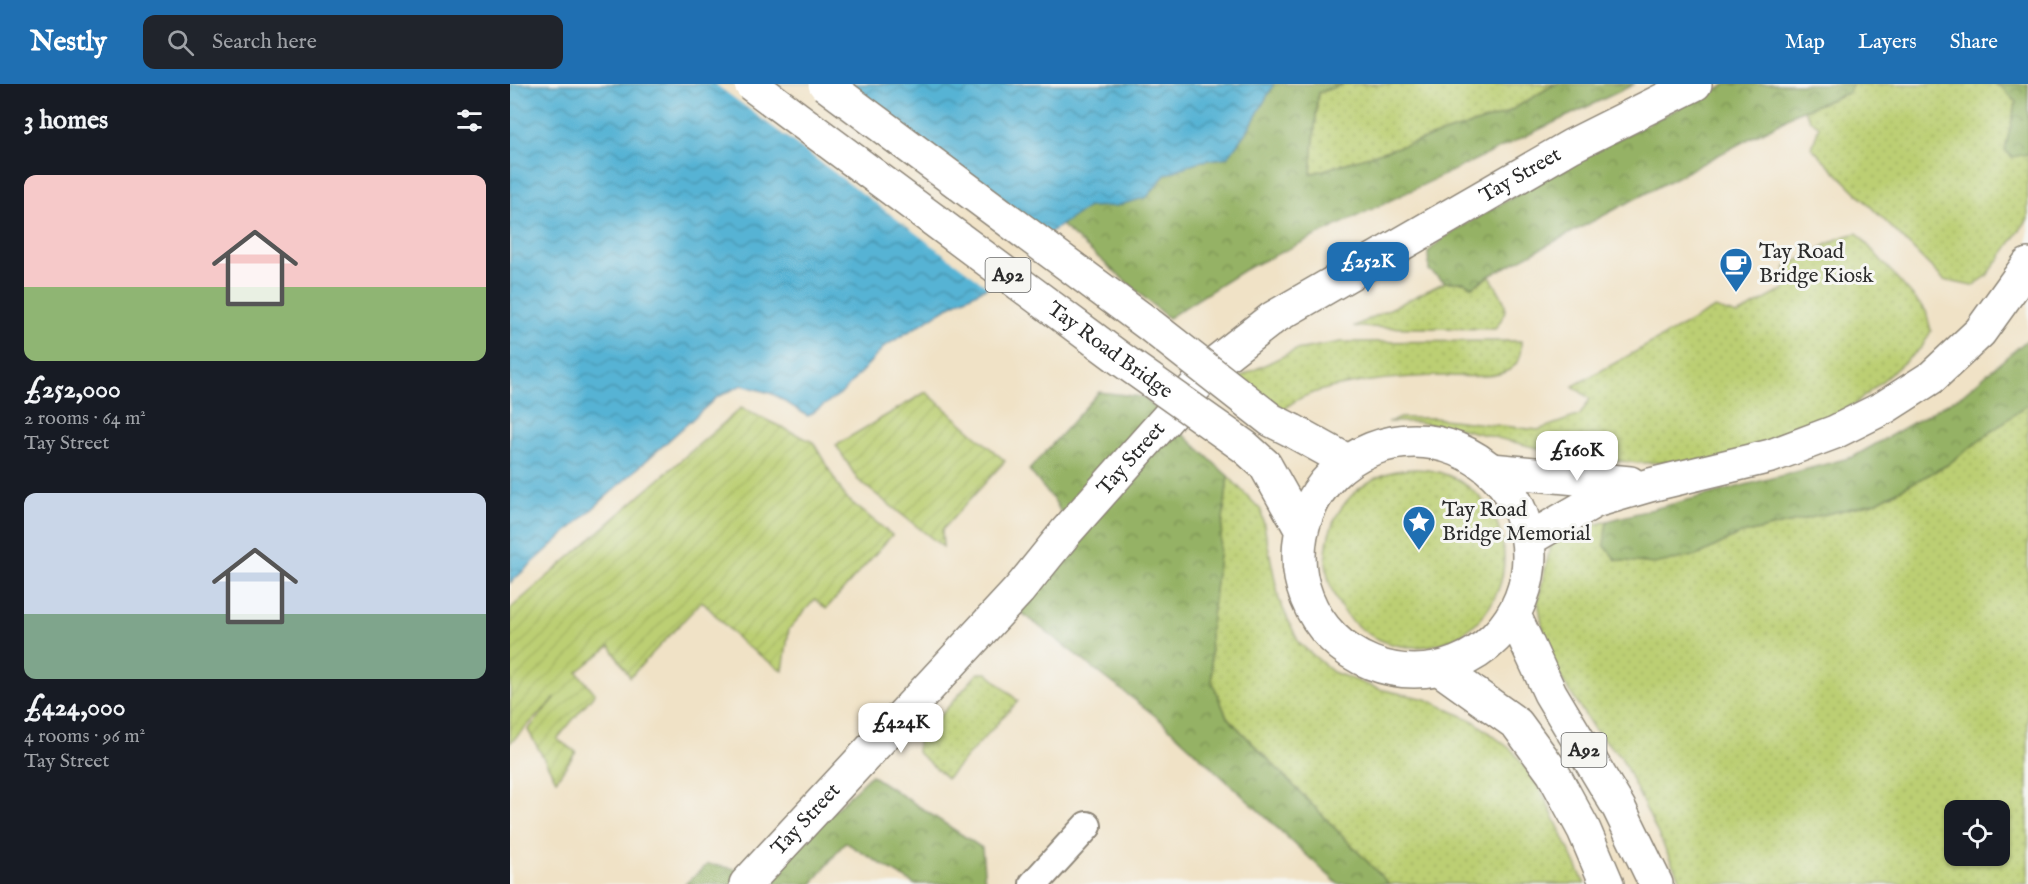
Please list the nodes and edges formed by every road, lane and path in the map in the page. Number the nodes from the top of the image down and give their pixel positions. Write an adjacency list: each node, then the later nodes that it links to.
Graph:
1 (751, 84): 8 (main road, Tay Road Bridge / A92, bridge)
2 (825, 84): 5 (main road, Tay Road Bridge / A92, bridge)
3 (1695, 84): 13 (main road, Tay Street)
4 (2028, 265): 7 (main road)
5 (1347, 461): 6 (main road); 8 (main road)
6 (1491, 470): 7 (main road); 9 (main road)
7 (1650, 485): 9 (main road)
8 (1301, 530): 11 (main road)
9 (1529, 539): 10 (main road)
10 (1514, 615): 11 (main road); 16 (main road, A92)
11 (1440, 669): 15 (main road, A92)
12 (1087, 826): 14 (street)
13 (747, 884)
14 (1034, 884)
15 (1607, 884)
16 (1656, 884)

